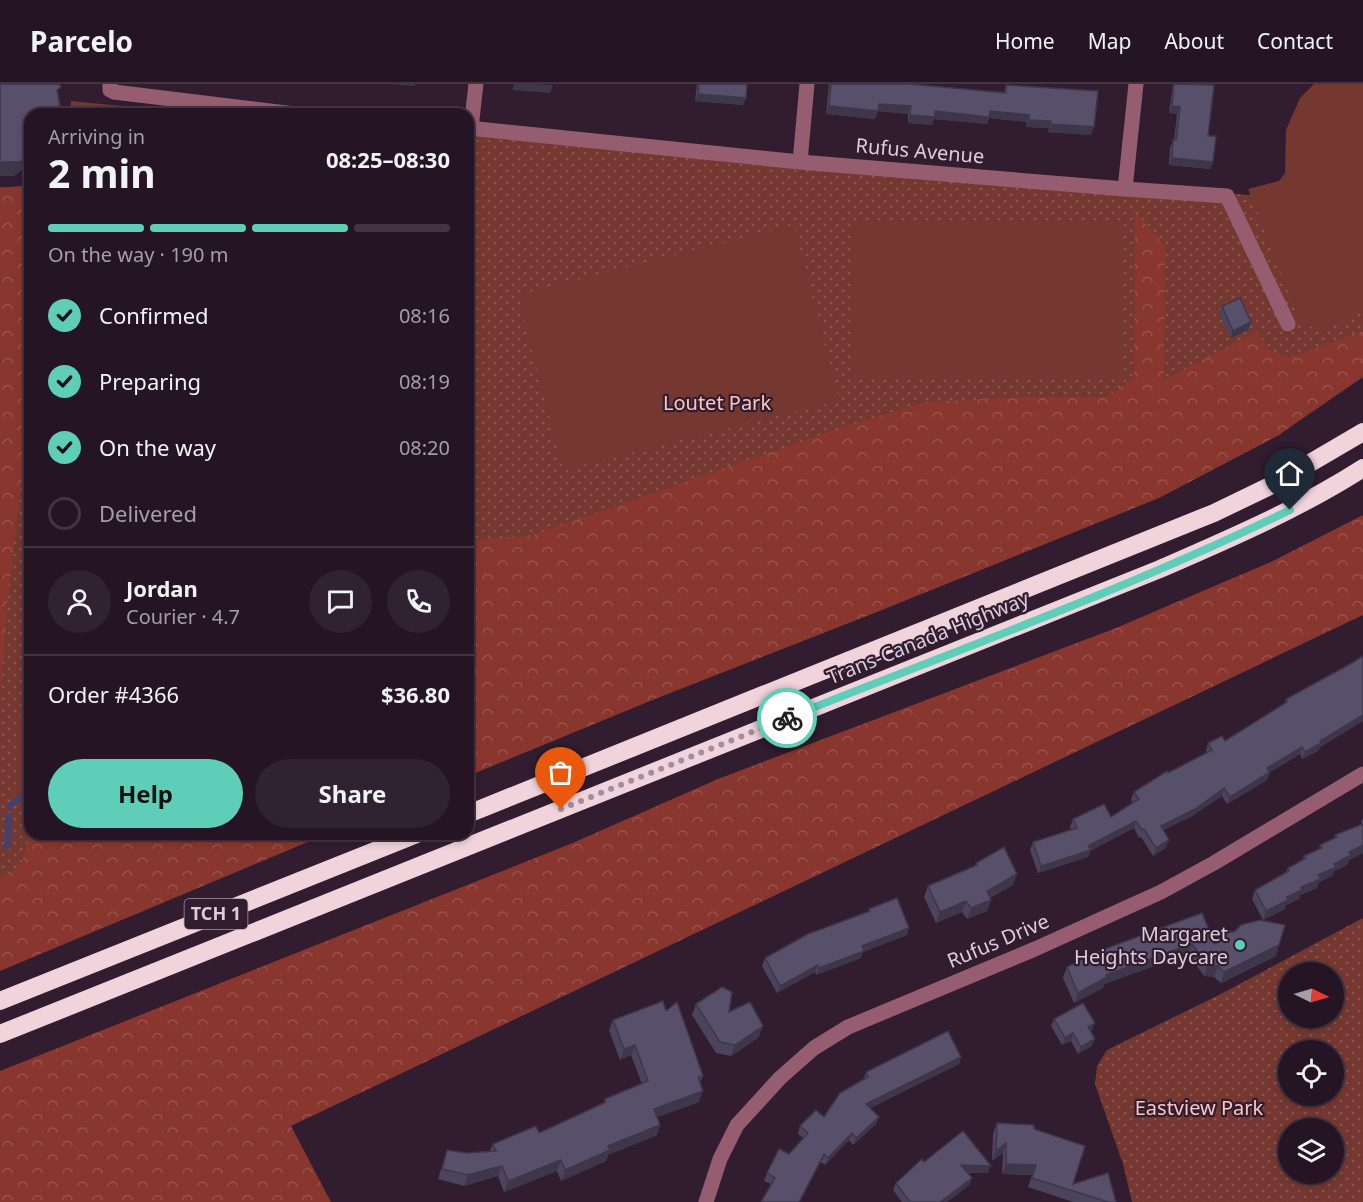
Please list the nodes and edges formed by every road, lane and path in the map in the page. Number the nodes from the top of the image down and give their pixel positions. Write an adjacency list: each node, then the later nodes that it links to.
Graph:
1 (476, 84): 6 (street)
2 (807, 84): 8 (street)
3 (1136, 84): 9 (street)
4 (110, 87): 5 (street)
5 (254, 108)
6 (473, 108)
7 (474, 128): 8 (street, Rufus Avenue)
8 (800, 162): 9 (street, Rufus Avenue)
9 (1125, 189): 10 (street, Rufus Avenue)
10 (1288, 324)
11 (1363, 432): 14 (highway, Trans-Canada Highway)
12 (1363, 468): 17 (highway, Trans-Canada Highway / TCH 1)
13 (1363, 774): 18 (street, Rufus Drive)
14 (474, 812)
15 (402, 840): 16 (highway, TCH 1)
16 (0, 1001)
17 (0, 1034)
18 (706, 1202)

